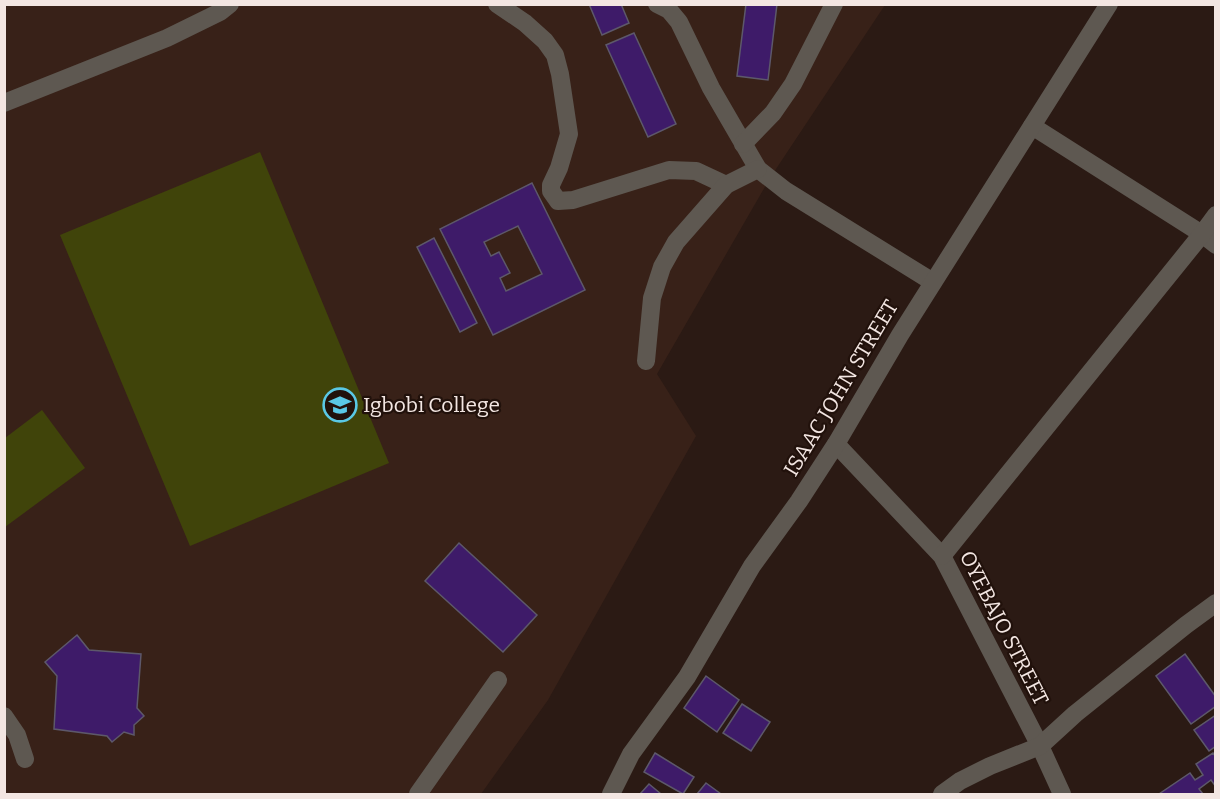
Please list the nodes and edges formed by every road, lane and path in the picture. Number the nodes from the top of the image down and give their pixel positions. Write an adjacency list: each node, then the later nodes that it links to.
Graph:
1 (230, 4): 6 (street)
2 (497, 4): 10 (street)
3 (657, 4): 8 (street)
4 (834, 4): 8 (street)
5 (1109, 4): 7 (street, ISAAC JOHN STREET)
6 (4, 103)
7 (1032, 126): 12 (street); 13 (street, ISAAC JOHN STREET)
8 (743, 144): 9 (street)
9 (758, 169): 10 (street); 13 (street)
10 (726, 184): 14 (street)
11 (1215, 215): 12 (street)
12 (1208, 239): 16 (street)
13 (933, 282): 15 (street, ISAAC JOHN STREET)
14 (646, 361)
15 (836, 444): 16 (street, OYEBAJO STREET); 23 (street, ISAAC JOHN STREET)
16 (942, 556): 20 (street, OYEBAJO STREET)
17 (1215, 603): 20 (street)
18 (498, 680): 22 (street)
19 (4, 716): 21 (street)
20 (1040, 746): 24 (street); 25 (street, OYEBAJO STREET)
21 (25, 759)
22 (418, 795)
23 (611, 795)
24 (942, 795)
25 (1062, 795)

